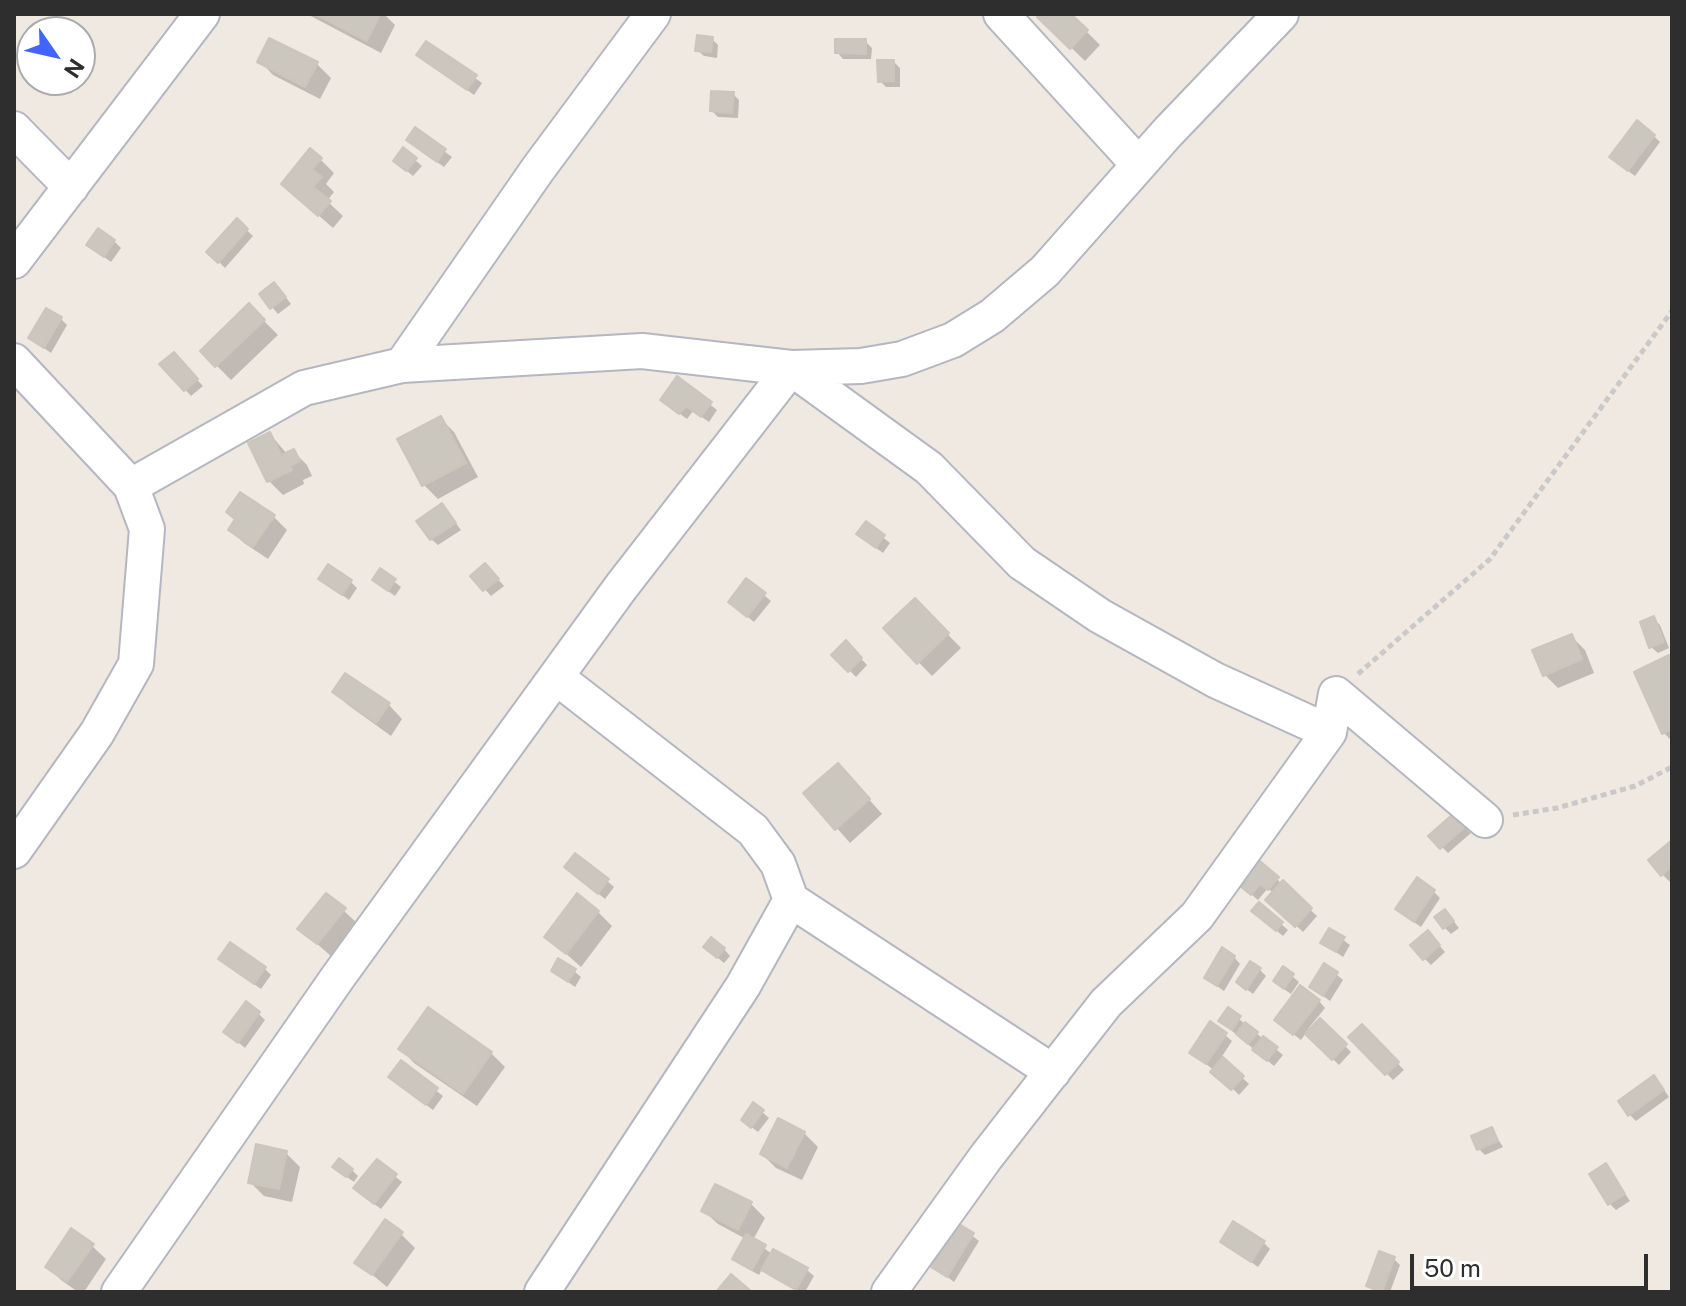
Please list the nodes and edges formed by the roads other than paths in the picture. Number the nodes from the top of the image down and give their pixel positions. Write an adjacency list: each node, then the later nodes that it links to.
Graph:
1 (202, 14): 7 (street)
2 (653, 14): 10 (street)
3 (1001, 14): 6 (street)
4 (1281, 14): 6 (street)
5 (14, 129): 7 (street)
6 (1139, 165): 11 (street)
7 (71, 187): 8 (street)
8 (14, 261)
9 (14, 361): 12 (street)
10 (402, 365): 11 (street); 12 (street)
11 (791, 368): 13 (street); 14 (street)
12 (131, 486): 16 (street)
13 (556, 677): 17 (street); 19 (street)
14 (1329, 732): 15 (street); 18 (street)
15 (1485, 820)
16 (14, 851)
17 (791, 900): 18 (street); 20 (street)
18 (1053, 1072): 21 (street)
19 (119, 1292)
20 (542, 1292)
21 (889, 1292)

